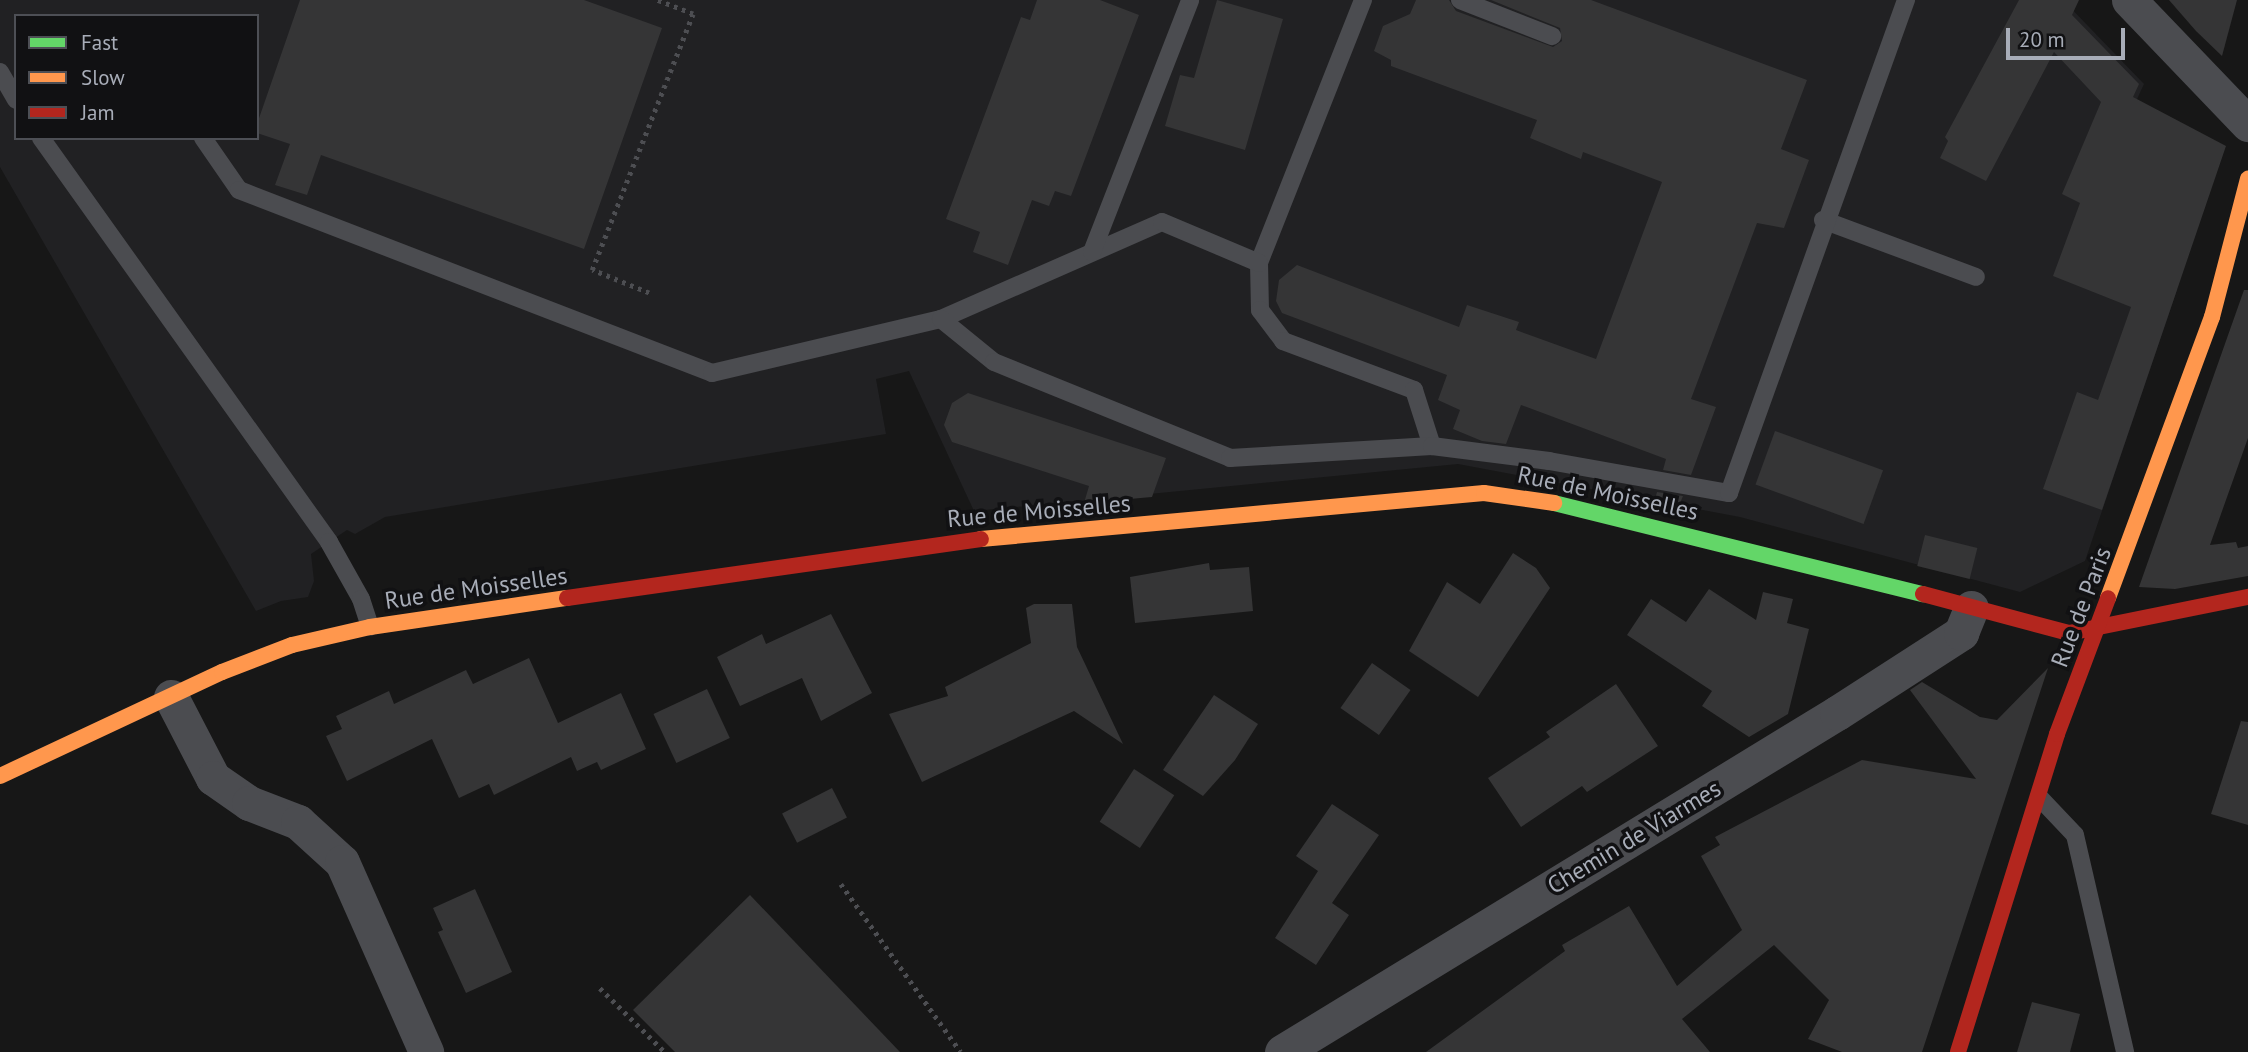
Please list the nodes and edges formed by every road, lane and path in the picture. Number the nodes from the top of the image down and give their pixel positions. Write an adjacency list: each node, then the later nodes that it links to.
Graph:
1 (657, 0): 18 (path)
2 (1190, 0): 15 (lane)
3 (1363, 0): 16 (lane)
4 (1460, 0): 7 (lane)
5 (1906, 0): 14 (lane)
6 (2129, 0): 10 (street)
7 (1552, 36)
8 (0, 72): 9 (lane)
9 (14, 96)
10 (2248, 124)
11 (42, 140): 24 (lane)
12 (204, 140): 19 (lane)
13 (2248, 179): 23 (street, Rue de Paris)
14 (1823, 220): 17 (lane); 20 (lane)
15 (1092, 252): 16 (lane); 19 (lane)
16 (1259, 263): 20 (lane)
17 (1976, 277)
18 (649, 292)
19 (941, 319): 20 (lane)
20 (1432, 446)
21 (2248, 597): 23 (street, Rue de Moisselles)
22 (1971, 608): 23 (street, Rue de Moisselles); 24 (street, Rue de Moisselles); 33 (street, Chemin de Viarmes)
23 (2098, 625): 27 (street, Rue de Paris)
24 (370, 627): 25 (street, Rue de Moisselles)
25 (171, 697): 26 (street, Rue de Moisselles); 30 (street)
26 (0, 776)
27 (2039, 797): 34 (street, Rue de Paris); 35 (lane)
28 (841, 884): 32 (path)
29 (600, 988): 31 (path)
30 (426, 1052)
31 (665, 1052)
32 (961, 1052)
33 (1282, 1052)
34 (1958, 1052)
35 (2125, 1052)

